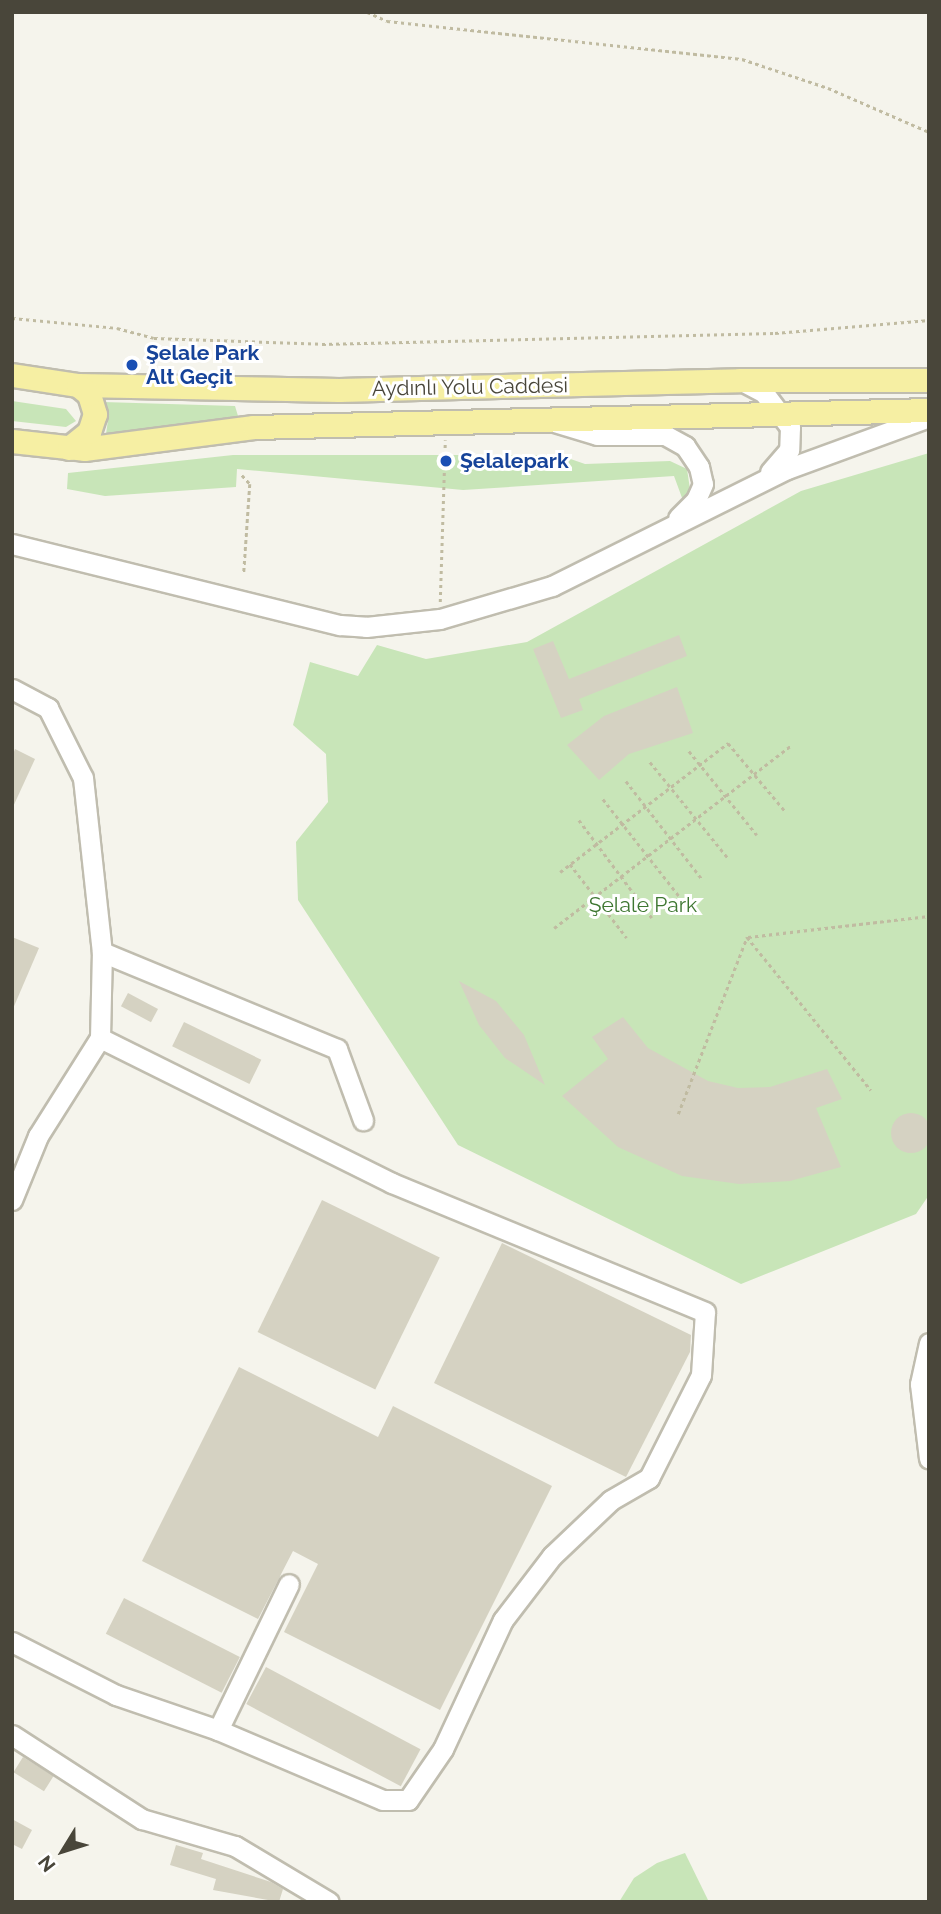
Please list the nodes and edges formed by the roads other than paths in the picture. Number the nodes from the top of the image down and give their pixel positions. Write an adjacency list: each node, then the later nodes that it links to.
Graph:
1 (12, 375): 4 (main road, Aydınlı Yolu Caddesi)
2 (740, 380): 3 (main road, Aydınlı Yolu Caddesi); 4 (main road, Aydınlı Yolu Caddesi); 6 (street)
3 (929, 380)
4 (78, 385): 10 (main road)
5 (929, 410): 6 (main road, Aydınlı Yolu Caddesi)
6 (784, 415): 8 (main road, Aydınlı Yolu Caddesi); 11 (street, Aydınlı Yolu Caddesi)
7 (929, 417): 11 (street, Aydınlı Yolu Caddesi)
8 (550, 421): 10 (main road, Aydınlı Yolu Caddesi); 12 (street, Aydınlı Yolu Caddesi)
9 (12, 441): 10 (main road, Aydınlı Yolu Caddesi)
10 (69, 448)
11 (749, 487): 12 (street, Aydınlı Yolu Caddesi)
12 (659, 535): 13 (street, Aydınlı Yolu Caddesi)
13 (12, 544)
14 (12, 689): 15 (street)
15 (102, 952): 16 (street); 17 (street)
16 (100, 1038): 18 (street); 23 (street)
17 (363, 1120)
18 (12, 1200)
19 (929, 1343): 20 (street)
20 (929, 1458)
21 (289, 1584): 23 (street)
22 (12, 1642): 23 (street)
23 (218, 1730)
24 (12, 1735): 25 (street)
25 (329, 1902)

